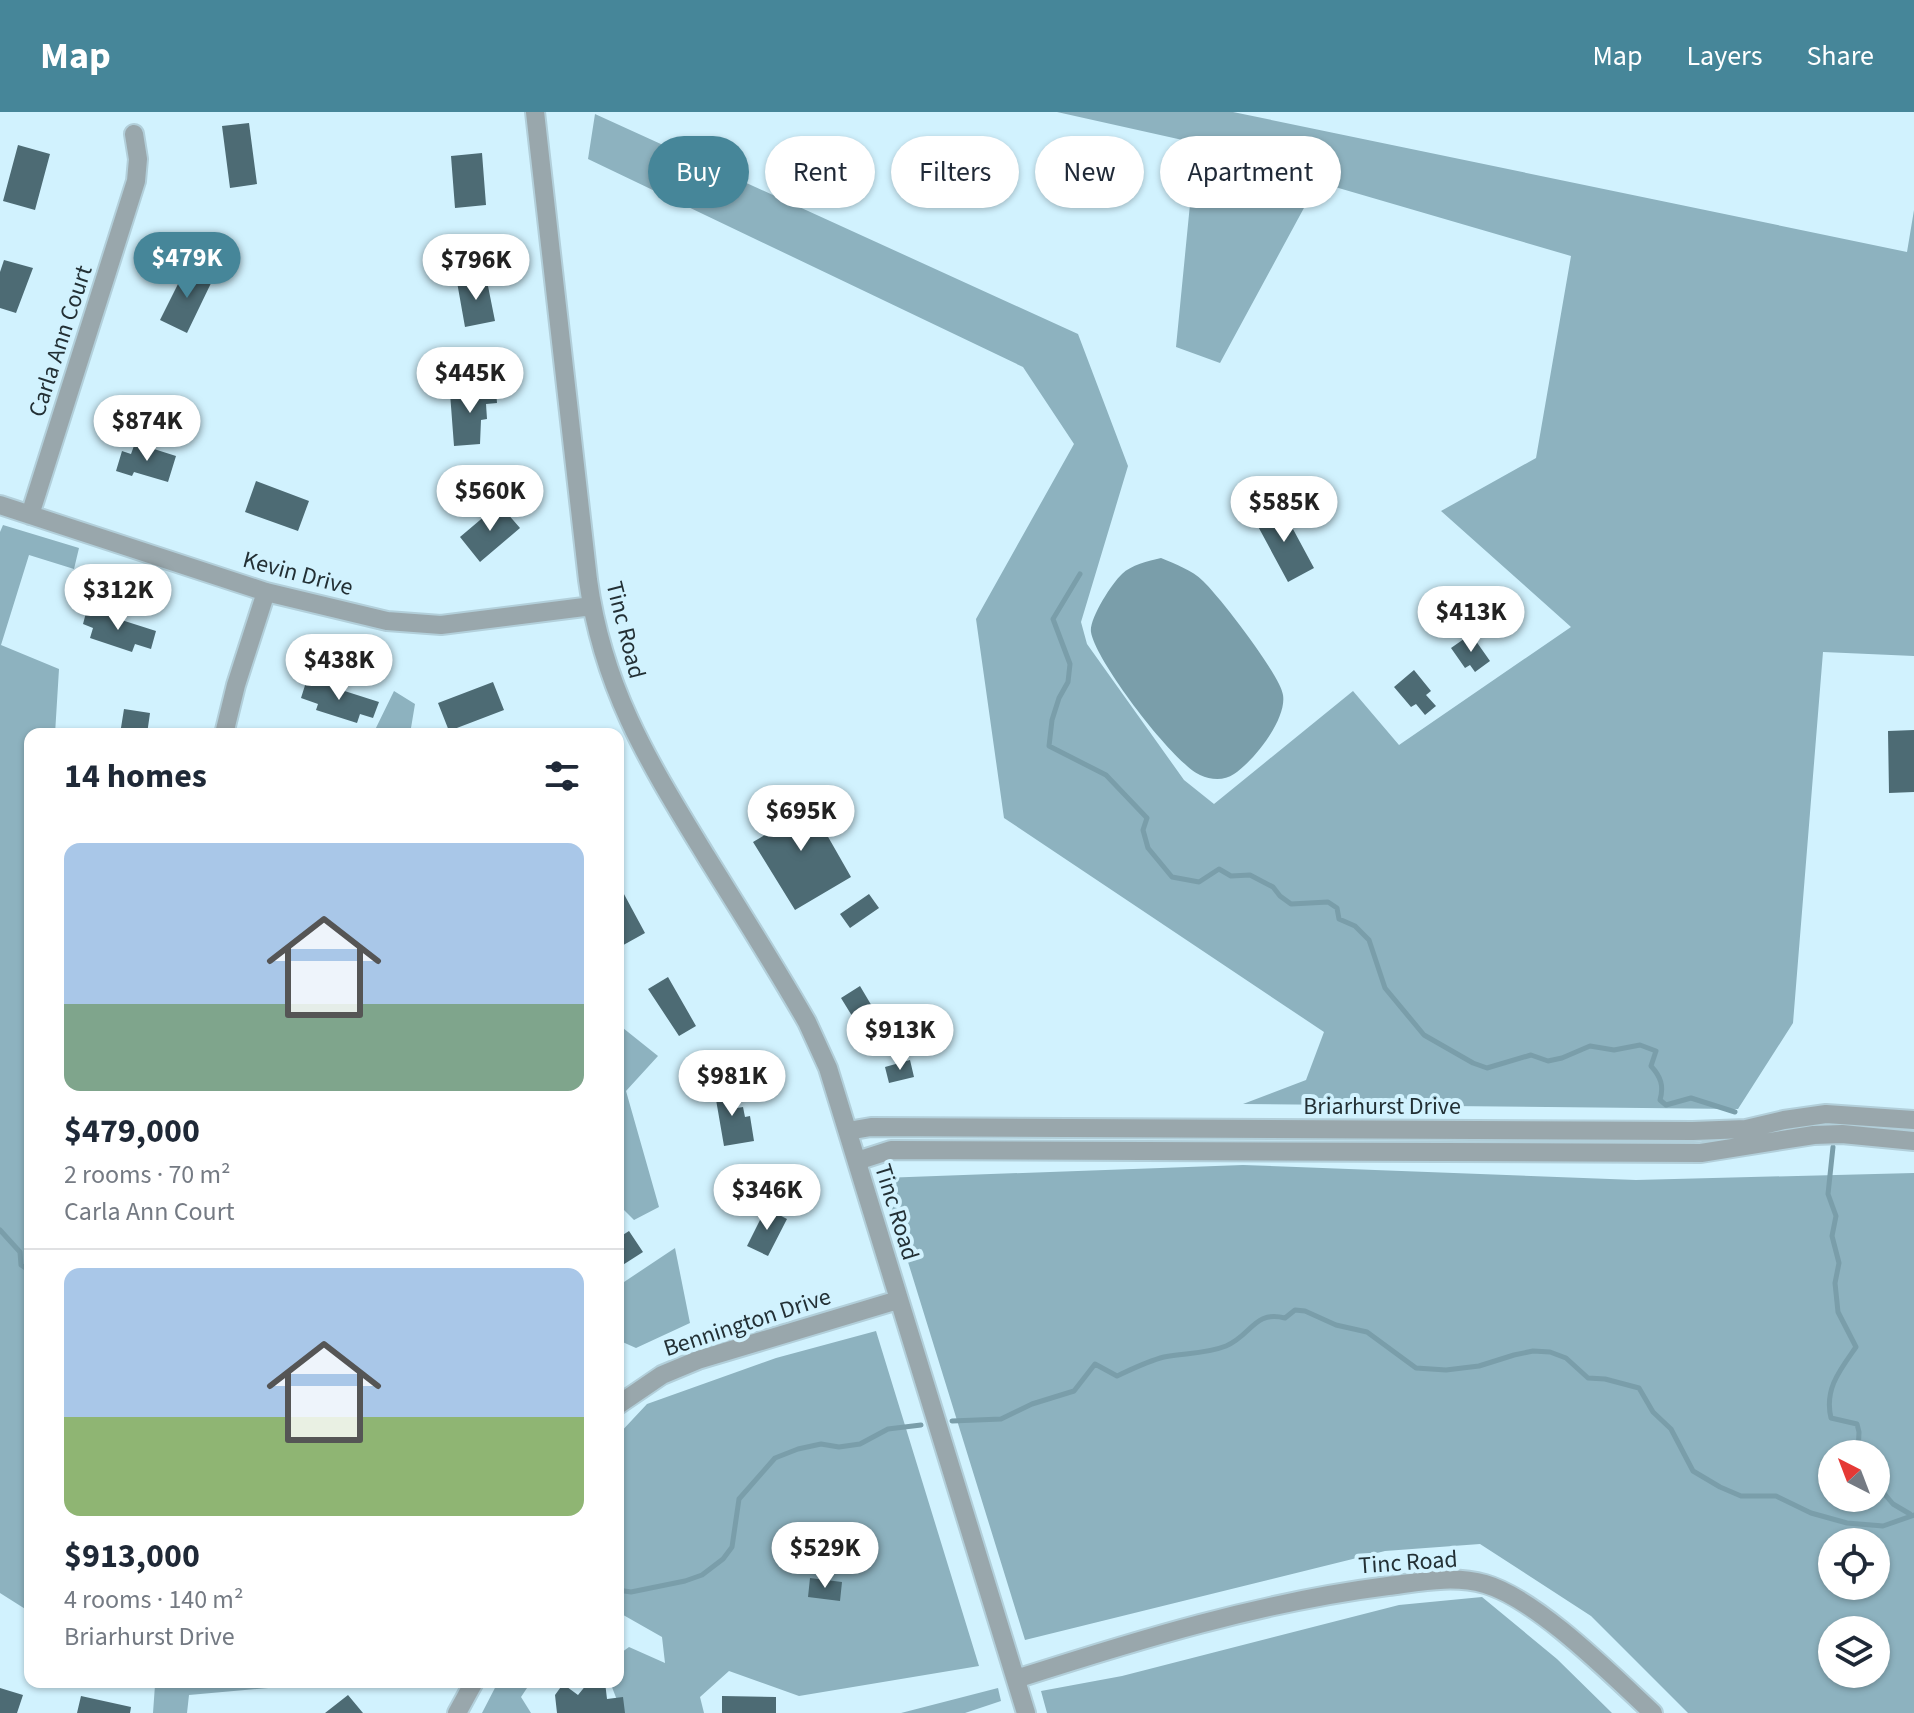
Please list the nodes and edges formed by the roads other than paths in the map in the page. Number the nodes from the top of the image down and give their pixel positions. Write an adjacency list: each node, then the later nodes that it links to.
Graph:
1 (535, 112): 6 (street, Tinc Road)
2 (134, 134): 4 (street, Carla Ann Court)
3 (0, 505): 4 (street, Kevin Drive)
4 (30, 515): 5 (street, Kevin Drive)
5 (266, 592): 6 (street, Kevin Drive); 7 (street)
6 (592, 606): 9 (street, Tinc Road)
7 (225, 728)
8 (1914, 1120): 9 (street, Briarhurst Drive)
9 (848, 1131): 11 (street, Tinc Road)
10 (1914, 1141): 11 (street, Briarhurst Drive)
11 (857, 1161): 12 (street, Tinc Road)
12 (898, 1300): 13 (street, Bennington Drive); 14 (street, Tinc Road)
13 (624, 1401)
14 (1016, 1679): 17 (street); 18 (street, Tinc Road)
15 (471, 1688): 16 (street)
16 (457, 1713)
17 (1026, 1713)
18 (1653, 1713)

